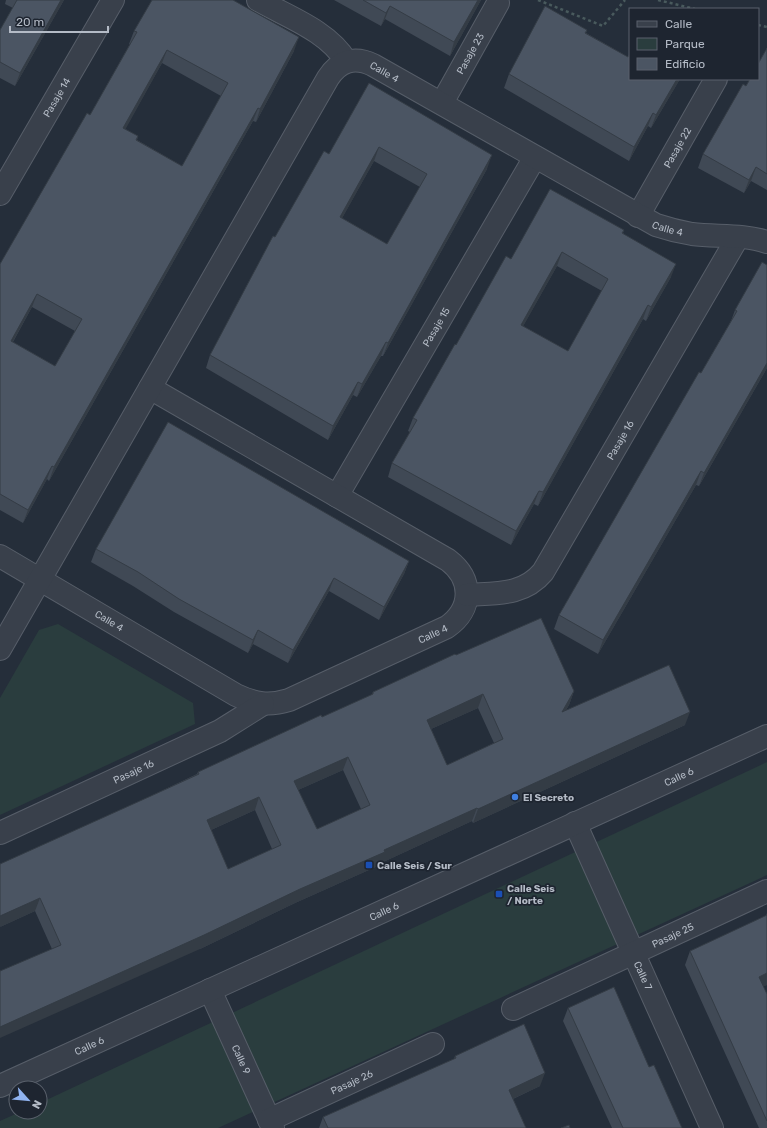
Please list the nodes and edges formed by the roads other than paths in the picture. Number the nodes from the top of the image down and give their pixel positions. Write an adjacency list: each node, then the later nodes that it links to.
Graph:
1 (113, 0): 8 (street, Pasaje 14)
2 (258, 0): 4 (street)
3 (498, 3): 6 (street, Pasaje 23)
4 (346, 61): 6 (street, Calle 4); 12 (street)
5 (715, 80): 9 (street, Pasaje 22)
6 (442, 103): 7 (street, Calle 4)
7 (535, 157): 9 (street, Calle 4); 13 (street, Pasaje 15)
8 (0, 194)
9 (638, 216): 10 (street, Calle 4)
10 (738, 237): 11 (street, Calle 4); 16 (street, Pasaje 16)
11 (767, 242)
12 (150, 388): 13 (street); 15 (street)
13 (336, 496): 16 (street)
14 (0, 556): 15 (street, Calle 4)
15 (40, 580): 17 (street); 18 (street, Calle 4)
16 (467, 595): 18 (street, Calle 4)
17 (0, 649)
18 (263, 704): 21 (street, Pasaje 16)
19 (767, 736): 20 (street, Calle 6)
20 (575, 823): 23 (street, Calle 7); 24 (street, Calle 6)
21 (0, 833)
22 (767, 891): 23 (street, Pasaje 25)
23 (634, 953): 25 (street, Pasaje 25); 29 (street, Calle 7)
24 (210, 990): 27 (street, Calle 6); 28 (street, Calle 9)
25 (513, 1009)
26 (434, 1044): 28 (street, Pasaje 26)
27 (0, 1086)
28 (271, 1124)
29 (712, 1128)

